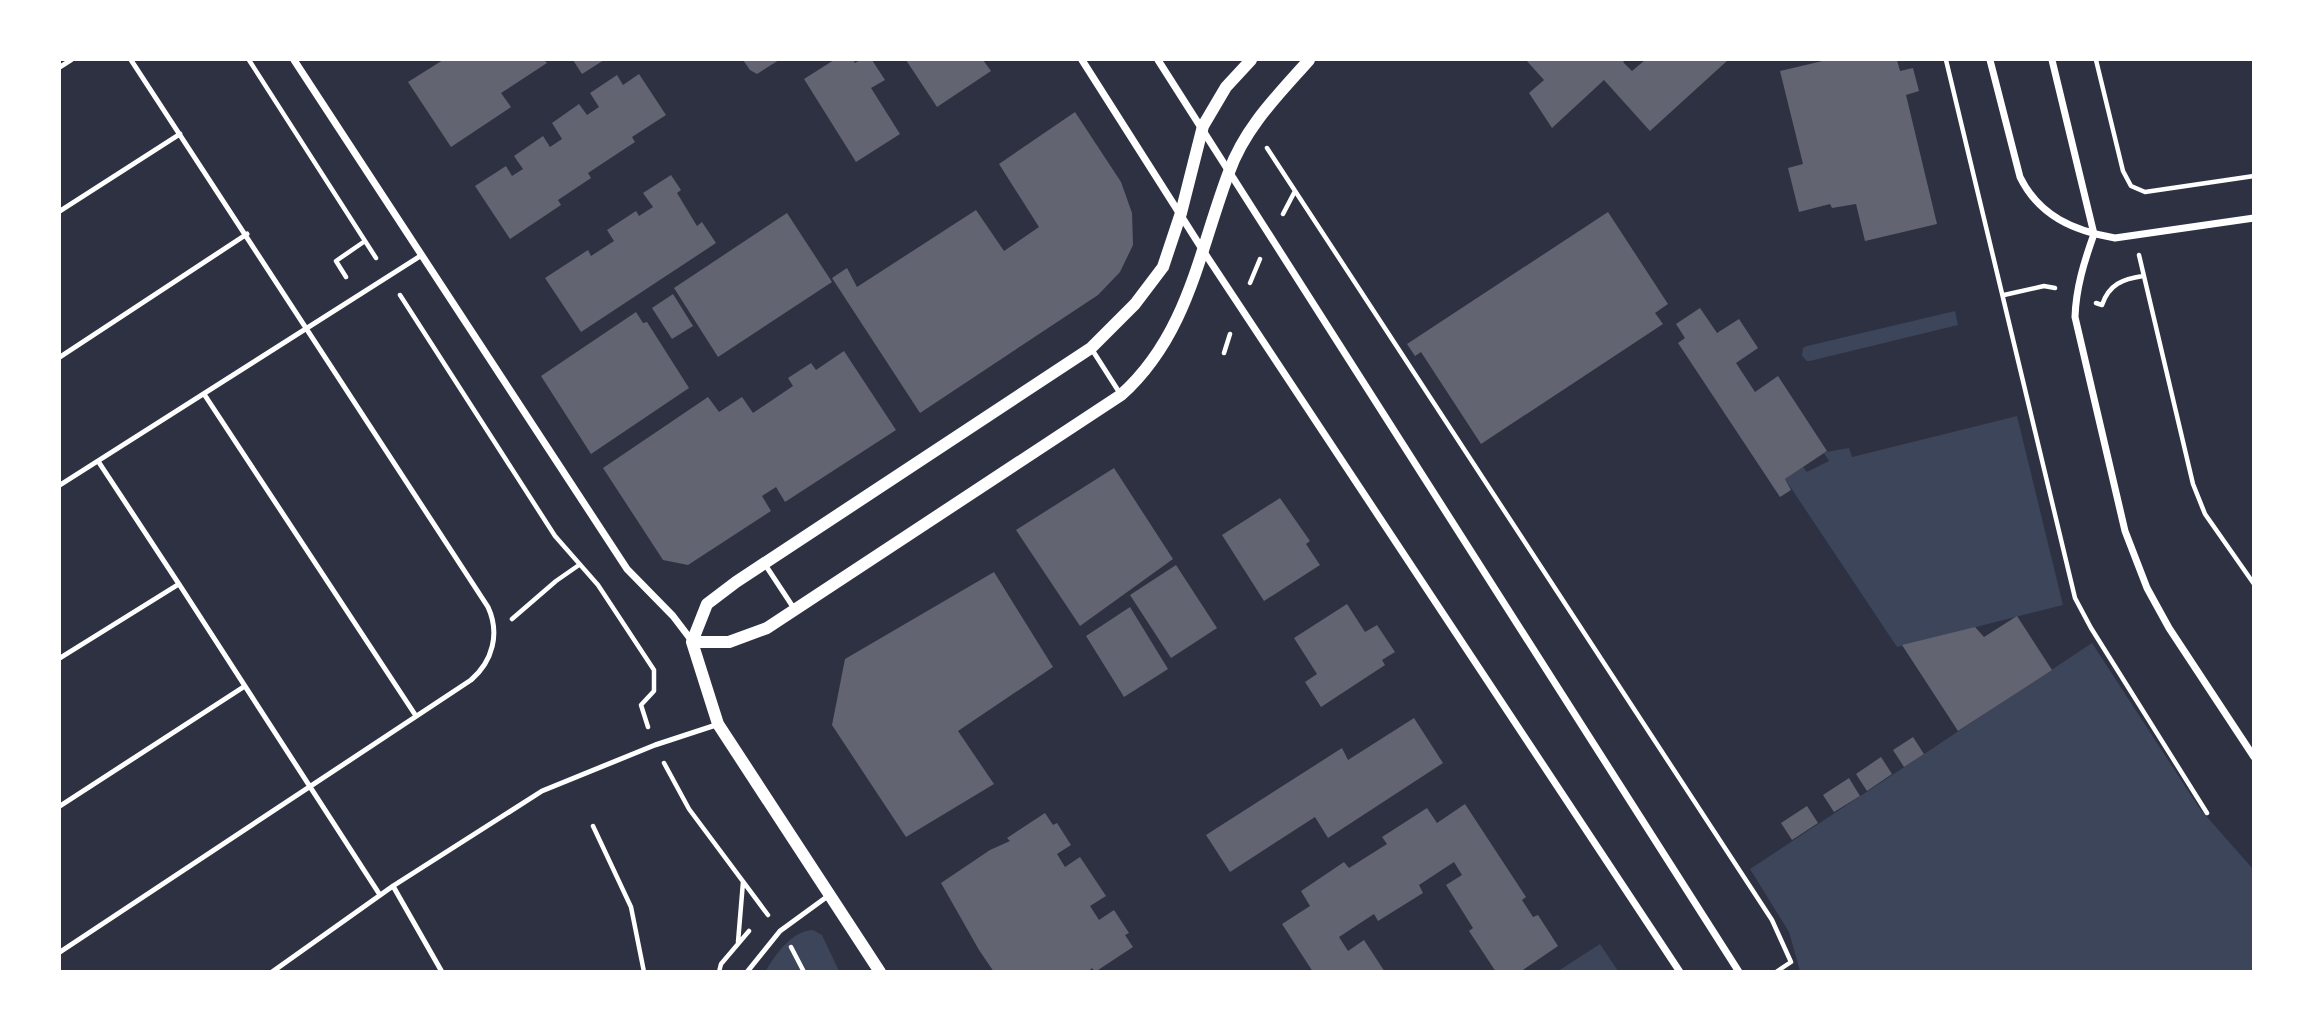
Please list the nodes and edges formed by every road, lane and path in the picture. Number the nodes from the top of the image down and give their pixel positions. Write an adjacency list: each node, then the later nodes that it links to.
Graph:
1 (71, 60): 13 (lane)
2 (131, 60): 15 (lane)
3 (249, 60): 27 (path)
4 (294, 60): 29 (street)
5 (1082, 60): 21 (street)
6 (1158, 60): 14 (street)
7 (1251, 60): 14 (street)
8 (1309, 60): 17 (street)
9 (1946, 60): 56 (path)
10 (1990, 60): 24 (street)
11 (2052, 60): 24 (street)
12 (2096, 60): 18 (path)
13 (60, 67)
14 (1203, 127): 17 (street); 21 (street)
15 (180, 134): 20 (lane); 23 (lane)
16 (1265, 145): 19 (path)
17 (1229, 170): 25 (street); 28 (street)
18 (2253, 176)
19 (1295, 191): 25 (path); 73 (path)
20 (60, 211)
21 (1181, 214): 28 (street); 34 (street)
22 (2253, 218): 26 (street)
23 (247, 234): 33 (lane); 36 (lane)
24 (2094, 234): 26 (street); 53 (street)
25 (1271, 236): 32 (path); 72 (street)
26 (2135, 236): 44 (path)
27 (365, 241): 30 (path); 31 (path)
28 (1204, 252): 32 (street); 38 (street)
29 (422, 255): 31 (lane); 47 (street)
30 (338, 265)
31 (388, 276): 33 (lane); 42 (path)
32 (1239, 306): 35 (path); 71 (street)
33 (308, 328): 37 (lane); 46 (lane)
34 (1091, 348): 38 (lane); 41 (street)
35 (1224, 353)
36 (60, 357)
37 (204, 394): 39 (lane); 50 (lane)
38 (1121, 395): 45 (street)
39 (98, 461): 40 (lane); 43 (lane)
40 (60, 485)
41 (764, 563): 45 (lane); 47 (street)
42 (579, 565): 46 (path); 52 (path)
43 (179, 584): 48 (lane); 49 (lane)
44 (2253, 584)
45 (795, 610): 47 (street)
46 (495, 634): 50 (lane)
47 (692, 642): 51 (street)
48 (60, 657)
49 (245, 686): 54 (lane); 55 (lane)
50 (416, 716): 54 (lane)
51 (718, 724): 52 (lane); 61 (street)
52 (654, 745): 58 (path); 59 (lane)
53 (2253, 757)
54 (310, 785): 60 (lane); 64 (lane)
55 (60, 806)
56 (2207, 813)
57 (593, 826): 67 (path)
58 (743, 881): 62 (path); 63 (path)
59 (393, 886): 60 (lane); 66 (lane)
60 (380, 895): 65 (lane)
61 (830, 895): 62 (lane); 70 (street)
62 (780, 930): 68 (lane); 69 (path)
63 (738, 943)
64 (60, 952)
65 (272, 971)
66 (442, 971)
67 (644, 971)
68 (747, 971)
69 (804, 971)
70 (880, 971)
71 (1679, 971)
72 (1739, 971)
73 (1776, 971)

